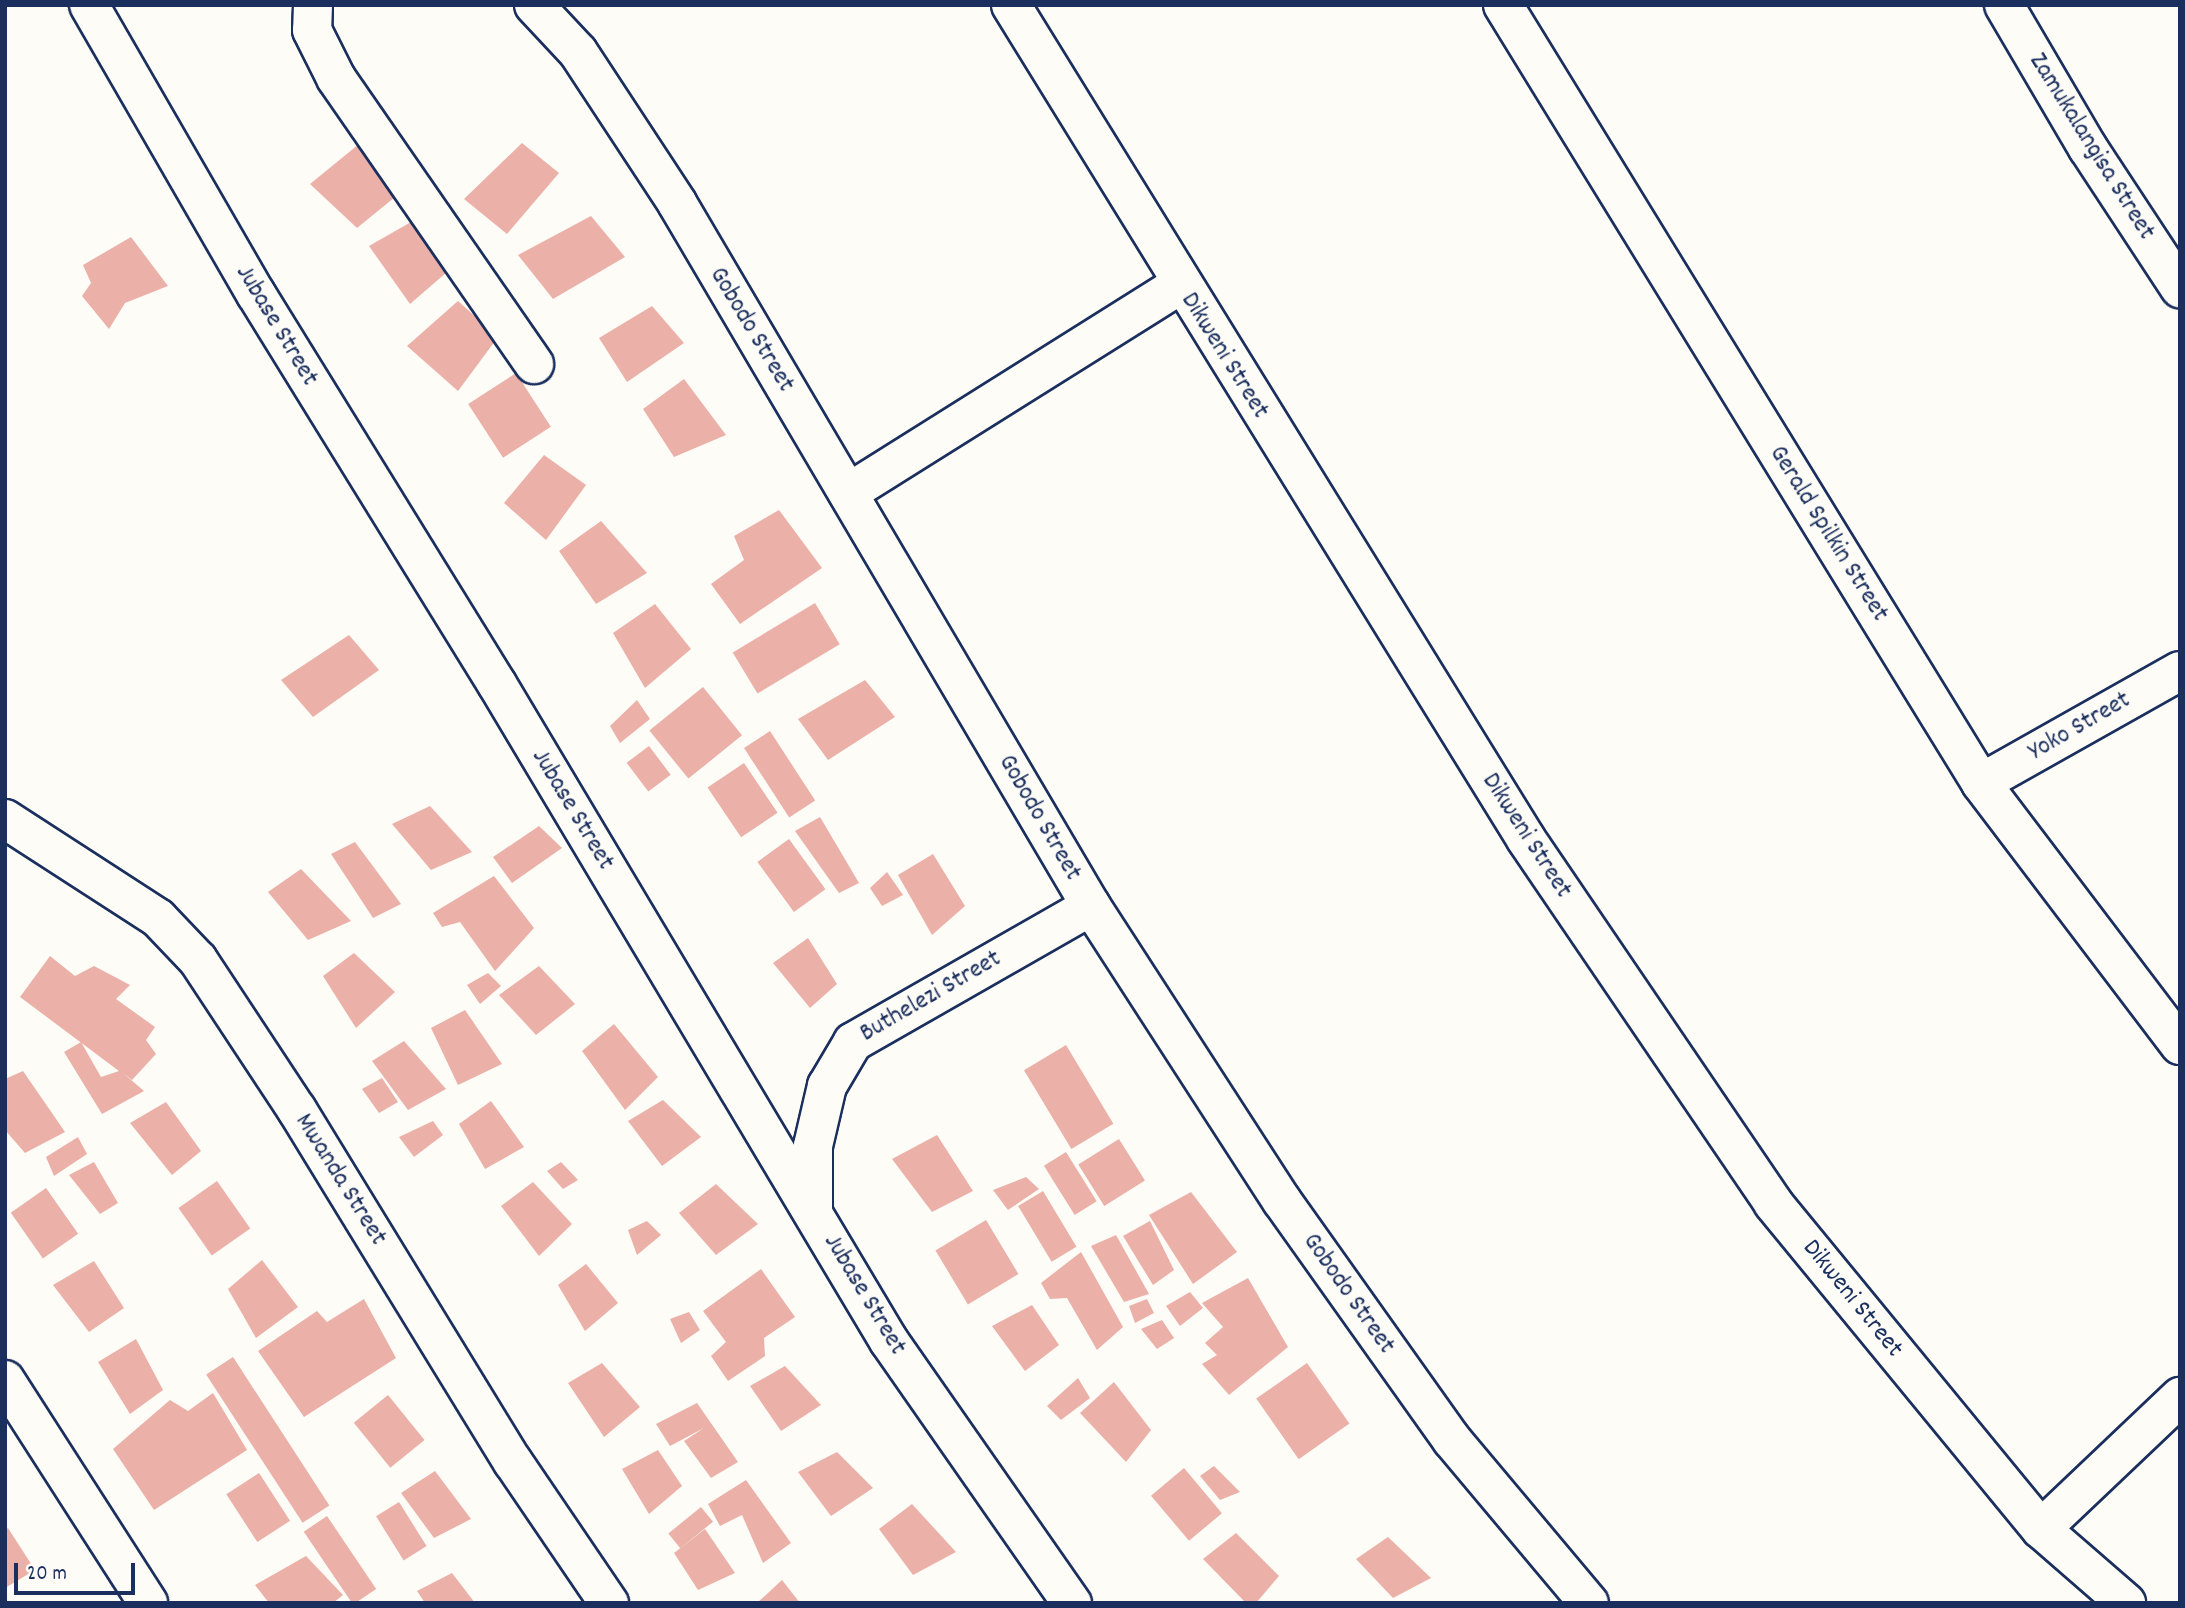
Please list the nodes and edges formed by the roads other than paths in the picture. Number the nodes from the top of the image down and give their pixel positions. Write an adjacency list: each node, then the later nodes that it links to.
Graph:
1 (89, 5): 16 (street, Jubase Street)
2 (313, 5): 9 (street)
3 (534, 5): 10 (street, Gobodo Street)
4 (1011, 5): 7 (street, Dikweni Street)
5 (1503, 5): 12 (street, Gerald Spilkin Street)
6 (2004, 5): 8 (street, Zamukalangisa Street)
7 (1180, 285): 10 (street); 19 (street, Dikweni Street)
8 (2180, 288)
9 (534, 364)
10 (848, 493): 14 (street, Gobodo Street)
11 (2180, 671): 12 (street, Yoko Street)
12 (1981, 783): 15 (street, Gerald Spilkin Street)
13 (5, 819): 21 (street, Mwanda Street)
14 (1091, 905): 16 (street, Buthelezi Street); 23 (street, Gobodo Street)
15 (2180, 1045)
16 (813, 1210): 22 (street, Jubase Street)
17 (5, 1380): 20 (street)
18 (2180, 1397): 19 (street)
19 (2041, 1529): 24 (street, Dikweni Street)
20 (148, 1603)
21 (609, 1603)
22 (1072, 1603)
23 (1589, 1603)
24 (2126, 1603)

